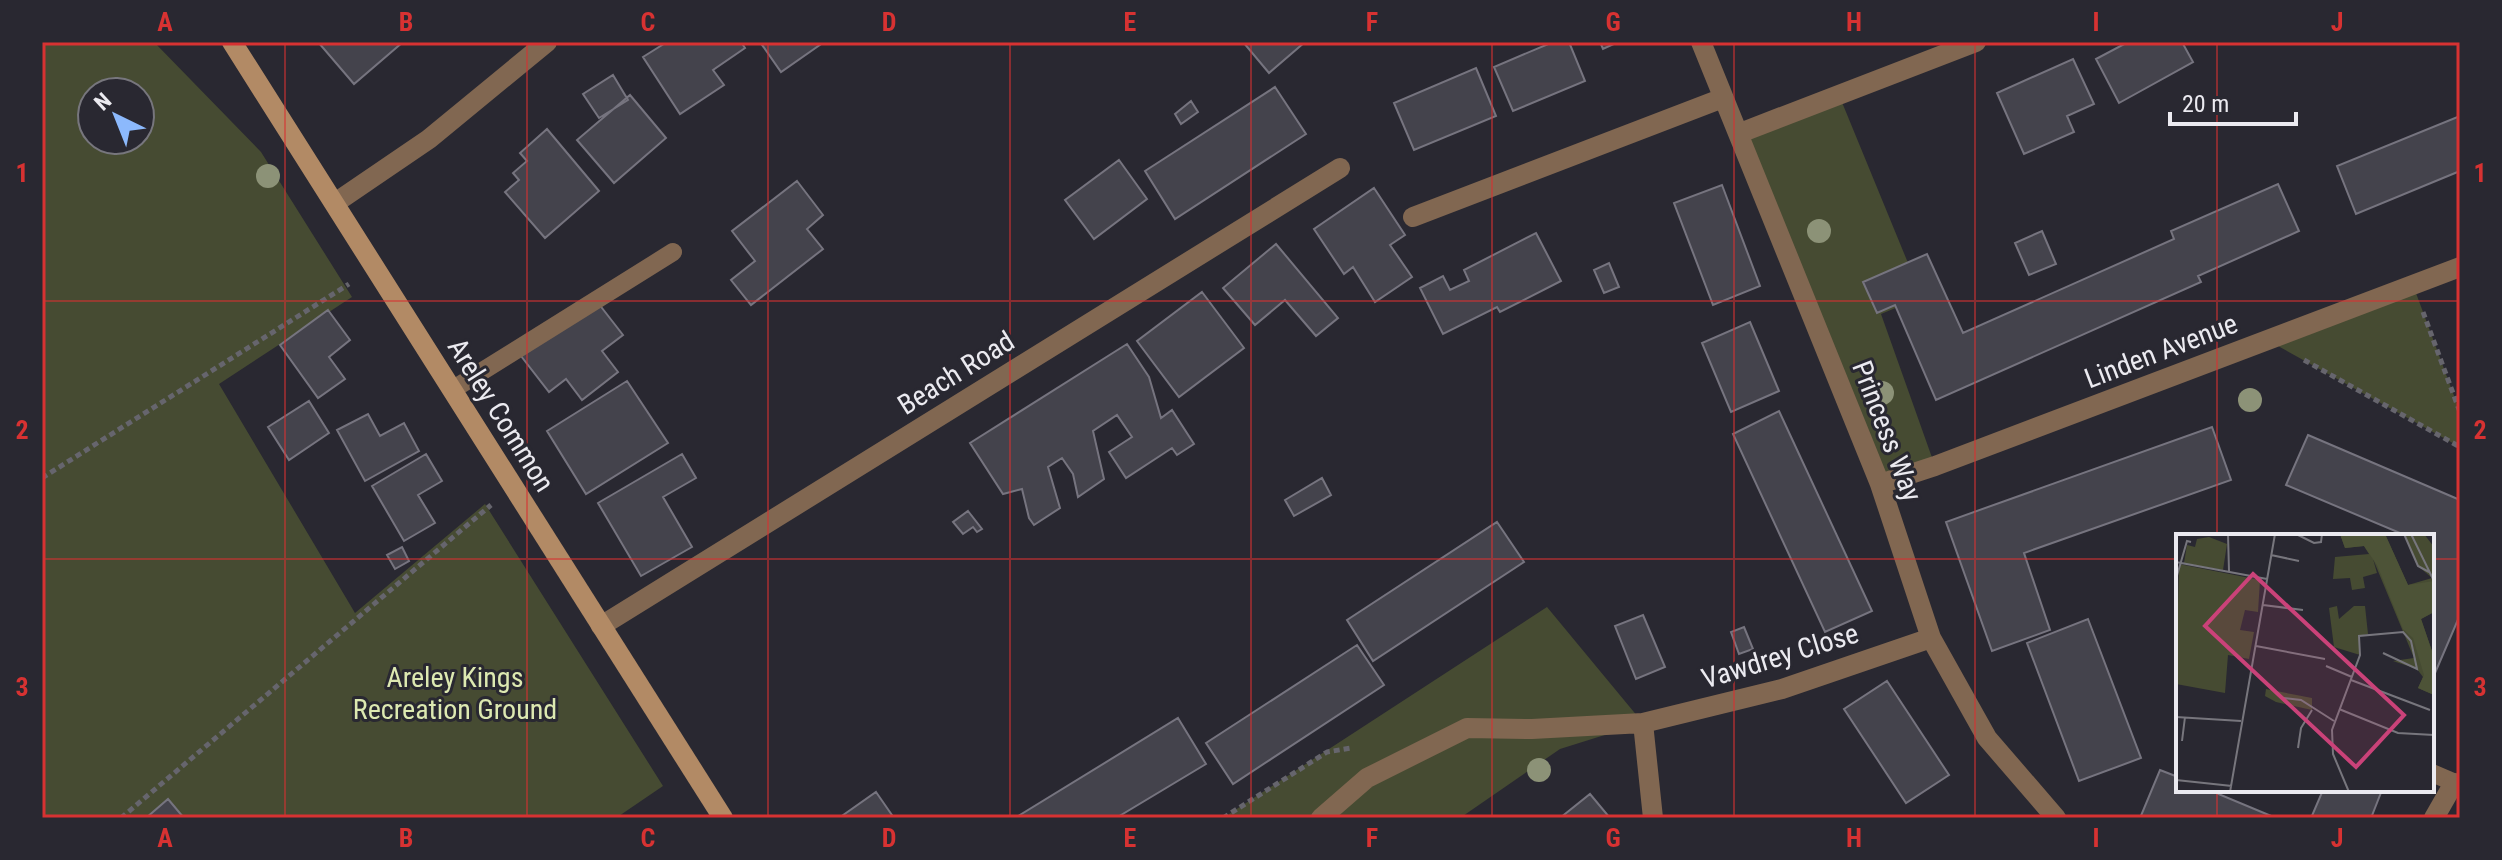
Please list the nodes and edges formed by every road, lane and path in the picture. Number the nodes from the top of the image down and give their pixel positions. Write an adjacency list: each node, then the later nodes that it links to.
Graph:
1 (232, 42): 8 (main road, Areley Common)
2 (547, 42): 8 (street)
3 (1701, 42): 5 (street, Princess Way)
4 (1976, 42): 6 (street)
5 (1723, 98): 6 (street, Princess Way); 9 (street)
6 (1740, 133): 19 (street, Princess Way)
7 (1340, 168): 21 (street, Beach Road)
8 (335, 203): 11 (main road, Areley Common)
9 (1413, 217)
10 (673, 252): 15 (lane)
11 (376, 267): 15 (main road, Areley Common); 18 (path)
12 (2460, 267): 13 (street, Linden Avenue)
13 (2413, 285): 14 (street, Linden Avenue); 16 (path)
14 (2269, 341): 17 (path); 19 (street, Linden Avenue)
15 (452, 390): 20 (main road, Areley Common)
16 (2460, 412)
17 (2460, 447)
18 (42, 478)
19 (1880, 484): 22 (street, Princess Way)
20 (515, 489): 21 (main road, Areley Common); 26 (path)
21 (601, 626): 27 (main road, Areley Common)
22 (1931, 638): 23 (street, Vawdrey Close); 30 (street, Princess Way)
23 (1643, 723): 28 (street, Vawdrey Close); 29 (street)
24 (2434, 774): 25 (lane)
25 (2457, 784): 31 (street)
26 (121, 818)
27 (723, 818)
28 (1321, 818)
29 (1653, 818)
30 (2056, 818)
31 (2434, 818)

